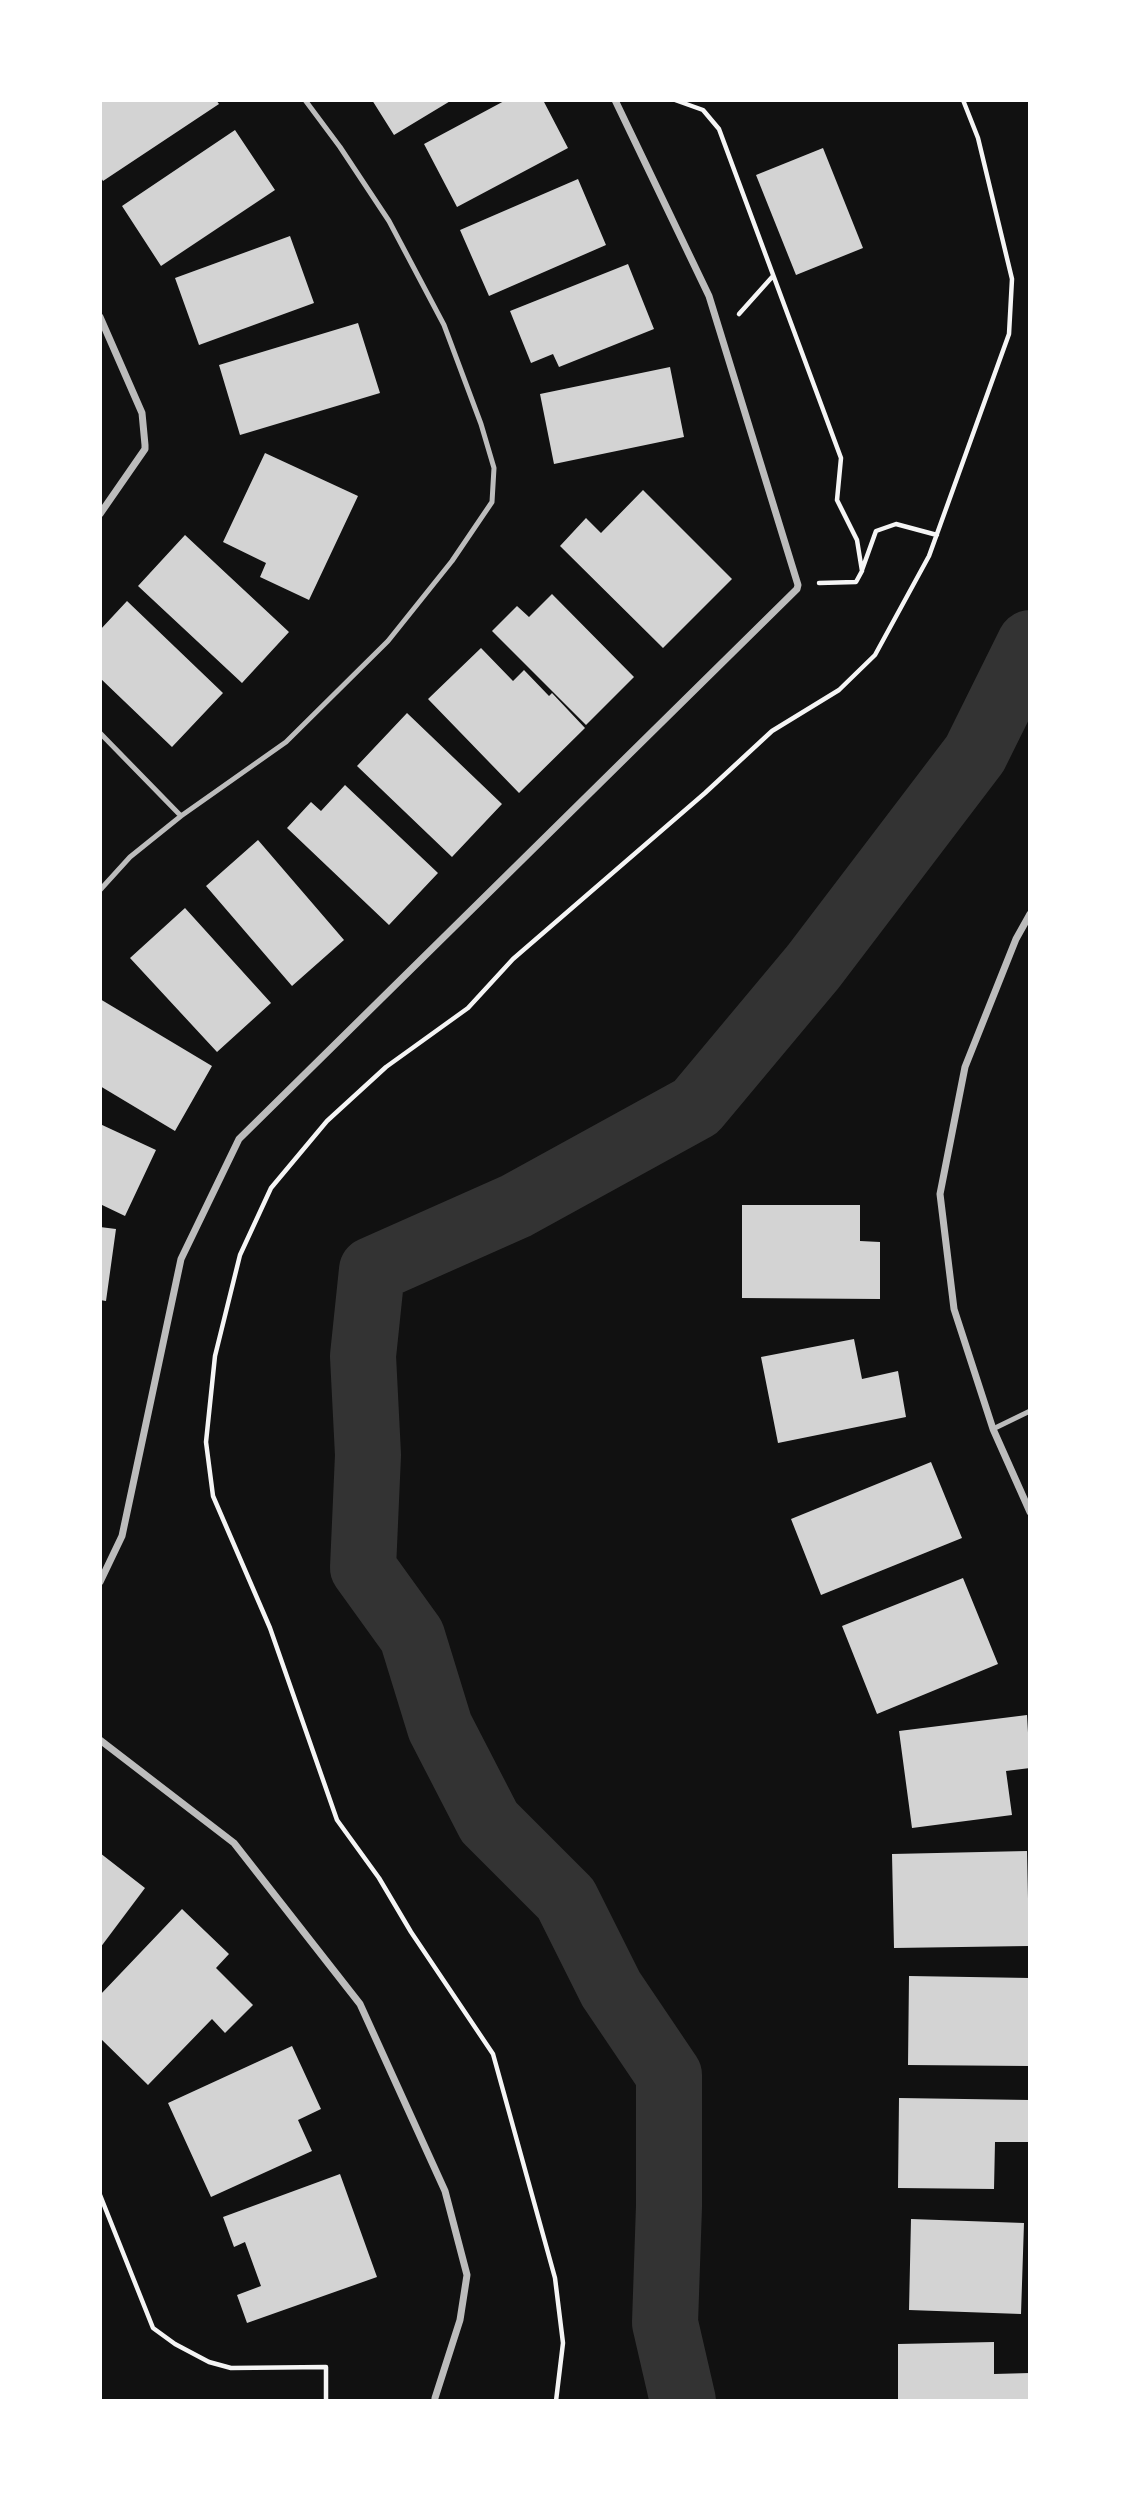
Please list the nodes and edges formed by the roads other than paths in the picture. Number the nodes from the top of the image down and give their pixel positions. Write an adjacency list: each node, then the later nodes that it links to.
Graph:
1 (304, 100): 6 (lane)
2 (615, 100): 12 (street)
3 (100, 317): 4 (street)
4 (100, 514)
5 (100, 733): 6 (lane)
6 (181, 816): 7 (lane)
7 (100, 890)
8 (1030, 914): 10 (street)
9 (1030, 1411): 10 (lane)
10 (993, 1429): 11 (street)
11 (1030, 1512)
12 (100, 1582)
13 (100, 1740): 14 (street)
14 (435, 2398)

